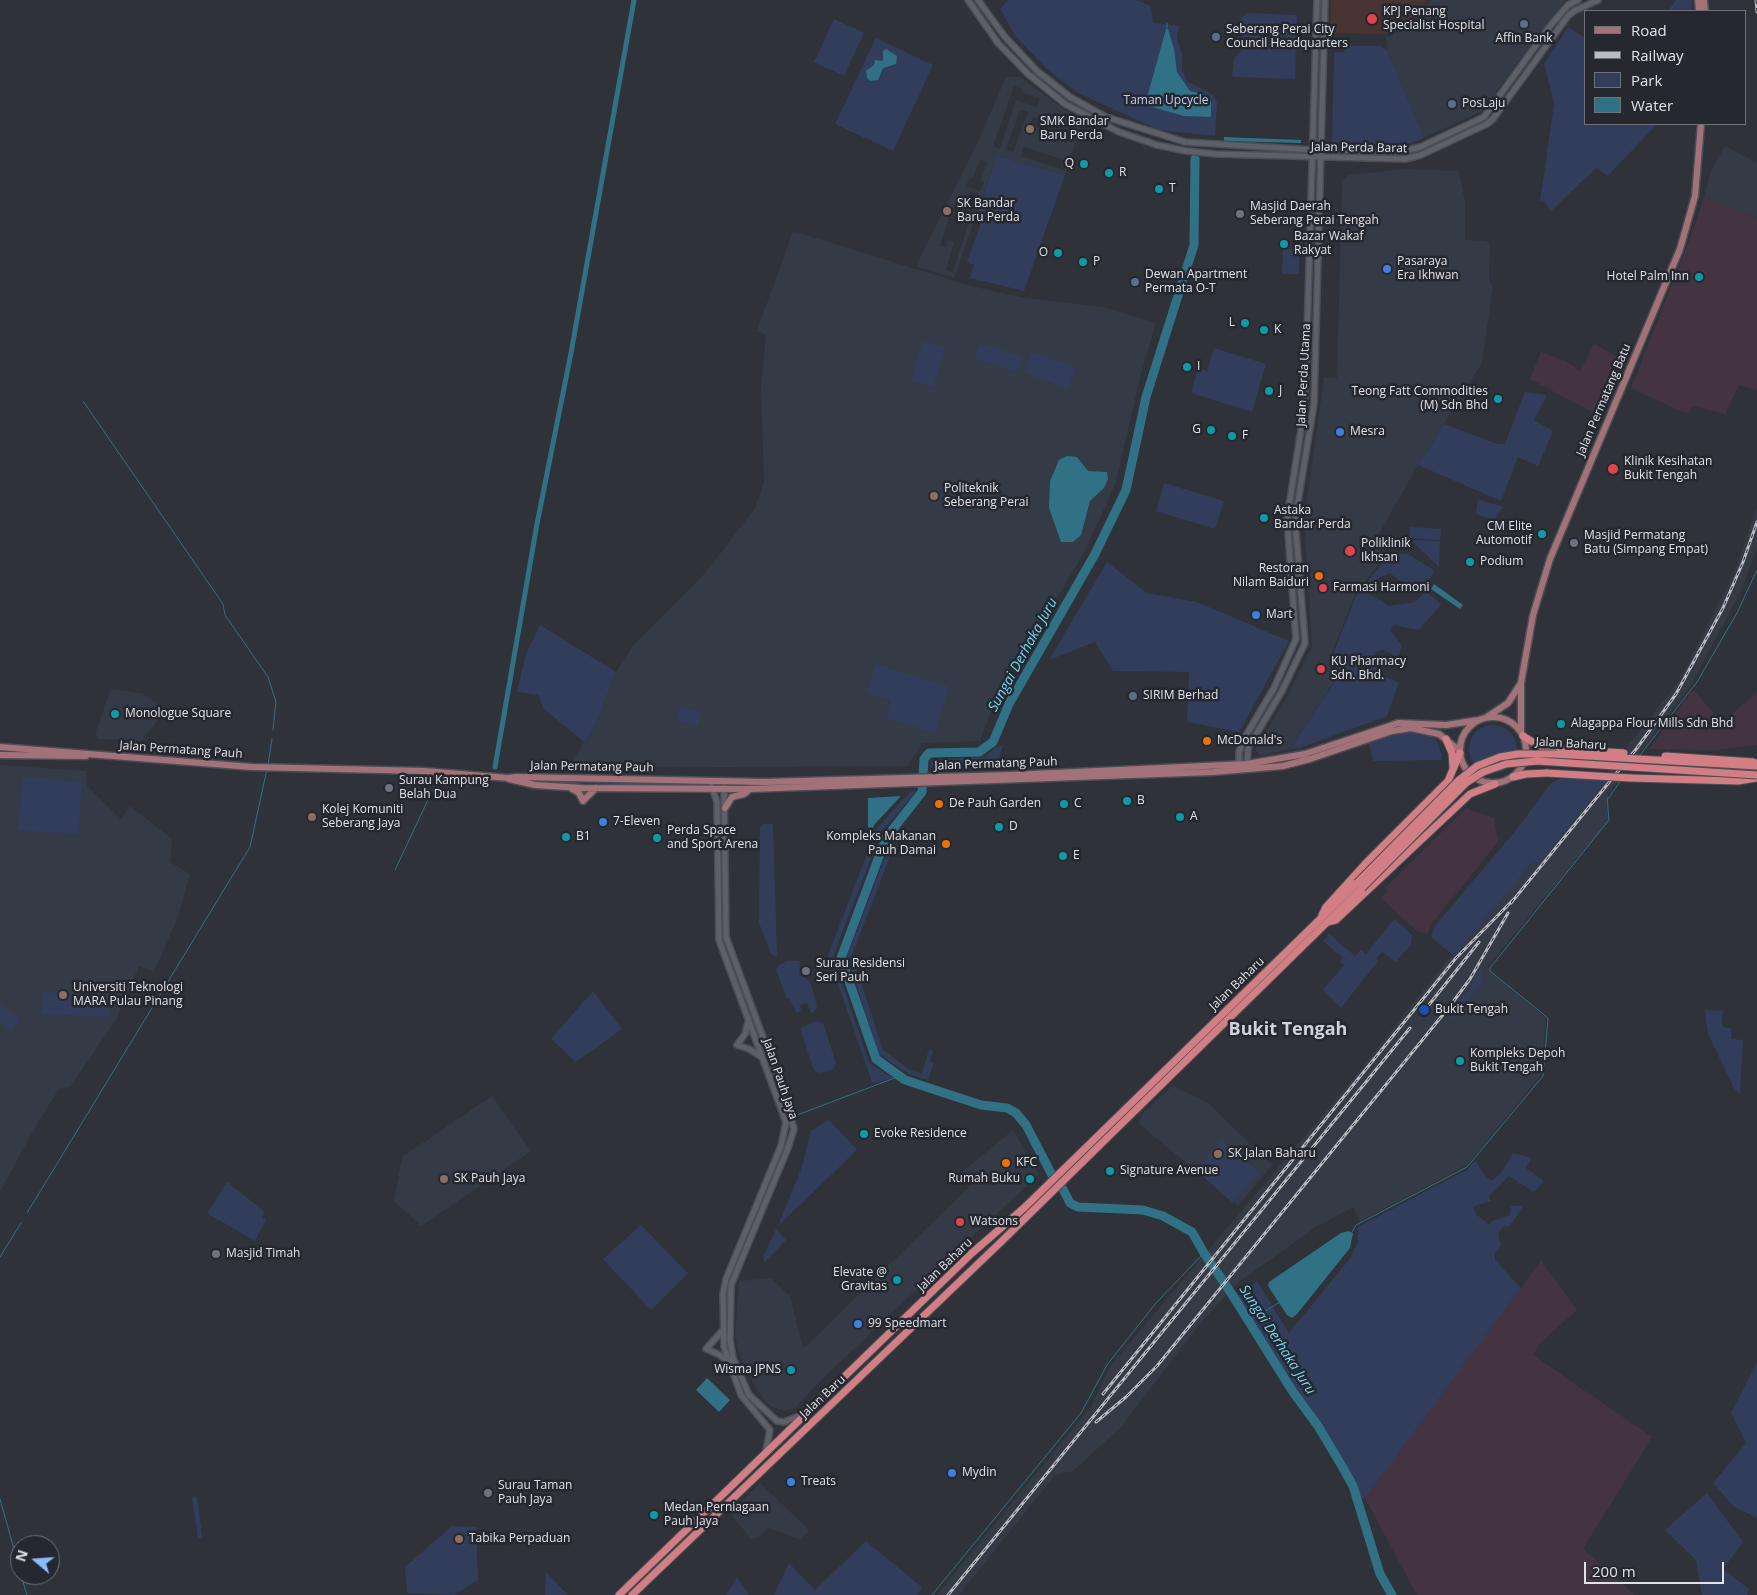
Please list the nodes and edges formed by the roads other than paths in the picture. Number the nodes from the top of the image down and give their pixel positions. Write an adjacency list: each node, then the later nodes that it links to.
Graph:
1 (968, 0): 12 (street, Jalan Perda Barat)
2 (978, 0): 10 (street, Jalan Perda Barat)
3 (1317, 0): 10 (street, Jalan Perda Utama)
4 (1325, 0): 11 (street, Jalan Perda Utama)
5 (1578, 0): 7 (street, Jalan Perda Barat)
6 (1595, 1): 8 (street, Jalan Perda Barat)
7 (1492, 106): 8 (street); 11 (street, Jalan Perda Barat)
8 (1498, 112): 13 (street, Jalan Perda Barat)
9 (1700, 125): 14 (main road, Jalan Permatang Batu)
10 (1314, 150): 11 (street, Jalan Perda Barat); 12 (street, Jalan Perda Utama)
11 (1322, 150): 13 (street, Jalan Perda Utama)
12 (1314, 157): 13 (street, Jalan Perda Barat); 25 (street, Jalan Perda Utama)
13 (1322, 157): 23 (street, Jalan Perda Utama)
14 (1521, 683): 15 (main road, Jalan Permatang Batu); 17 (main road, Jalan Permatang Batu)
15 (1487, 717): 16 (main road); 17 (main road)
16 (1478, 720): 20 (main road); 23 (main road, Jalan Permatang Pauh)
17 (1522, 734): 24 (highway, bridge); 26 (main road)
18 (1446, 739): 20 (main road, Jalan Permatang Pauh); 29 (highway); 31 (main road, Jalan Permatang Pauh)
19 (0, 747): 22 (main road, Jalan Permatang Pauh)
20 (1460, 752): 29 (highway); 33 (main road)
21 (0, 755): 22 (main road, Jalan Permatang Pauh)
22 (92, 755): 28 (main road, Jalan Permatang Pauh)
23 (1248, 764): 25 (main road, Jalan Permatang Pauh)
24 (1757, 764): 41 (highway, Jalan Baharu, bridge)
25 (1239, 765): 31 (main road, Jalan Permatang Pauh)
26 (1513, 777): 27 (highway, bridge); 33 (main road)
27 (1757, 777): 41 (highway, Jalan Baharu, bridge)
28 (508, 778): 30 (main road, Jalan Permatang Pauh); 35 (main road, Jalan Permatang Pauh)
29 (1450, 778): 39 (highway); 42 (highway)
30 (710, 780): 34 (main road, Jalan Permatang Pauh); 37 (street, Jalan Pauh Jaya)
31 (933, 780): 32 (main road, Jalan Permatang Pauh)
32 (908, 781): 34 (main road, Jalan Permatang Pauh); 38 (main road, Jalan Permatang Pauh)
33 (1495, 784): 39 (highway)
34 (724, 785): 37 (main road, Jalan Permatang Pauh); 38 (main road, Jalan Permatang Pauh); 40 (street, Jalan Pauh Jaya)
35 (569, 787): 36 (main road, Jalan Permatang Pauh); 36 (main road)
36 (596, 788): 37 (main road, Jalan Permatang Pauh)
37 (714, 788): 43 (street, Jalan Pauh Jaya)
38 (750, 789): 40 (main road)
39 (1465, 799): 42 (highway)
40 (724, 808): 48 (street, Jalan Pauh Jaya)
41 (1359, 885): 42 (highway, Jalan Baharu)
42 (1324, 920): 45 (highway, Jalan Baharu)
43 (749, 1019): 44 (street, Jalan Pauh Jaya); 44 (street)
44 (762, 1057): 46 (street, Jalan Pauh Jaya)
45 (1026, 1211): 48 (highway, Jalan Baharu); 51 (highway, Jalan Baru)
46 (723, 1330): 47 (street, Jalan Pauh Jaya); 47 (street)
47 (728, 1361): 49 (street, Jalan Pauh Jaya)
48 (808, 1413): 49 (highway, Jalan Baru)
49 (765, 1454): 50 (highway, Jalan Baru)
50 (619, 1595)
51 (632, 1595)

